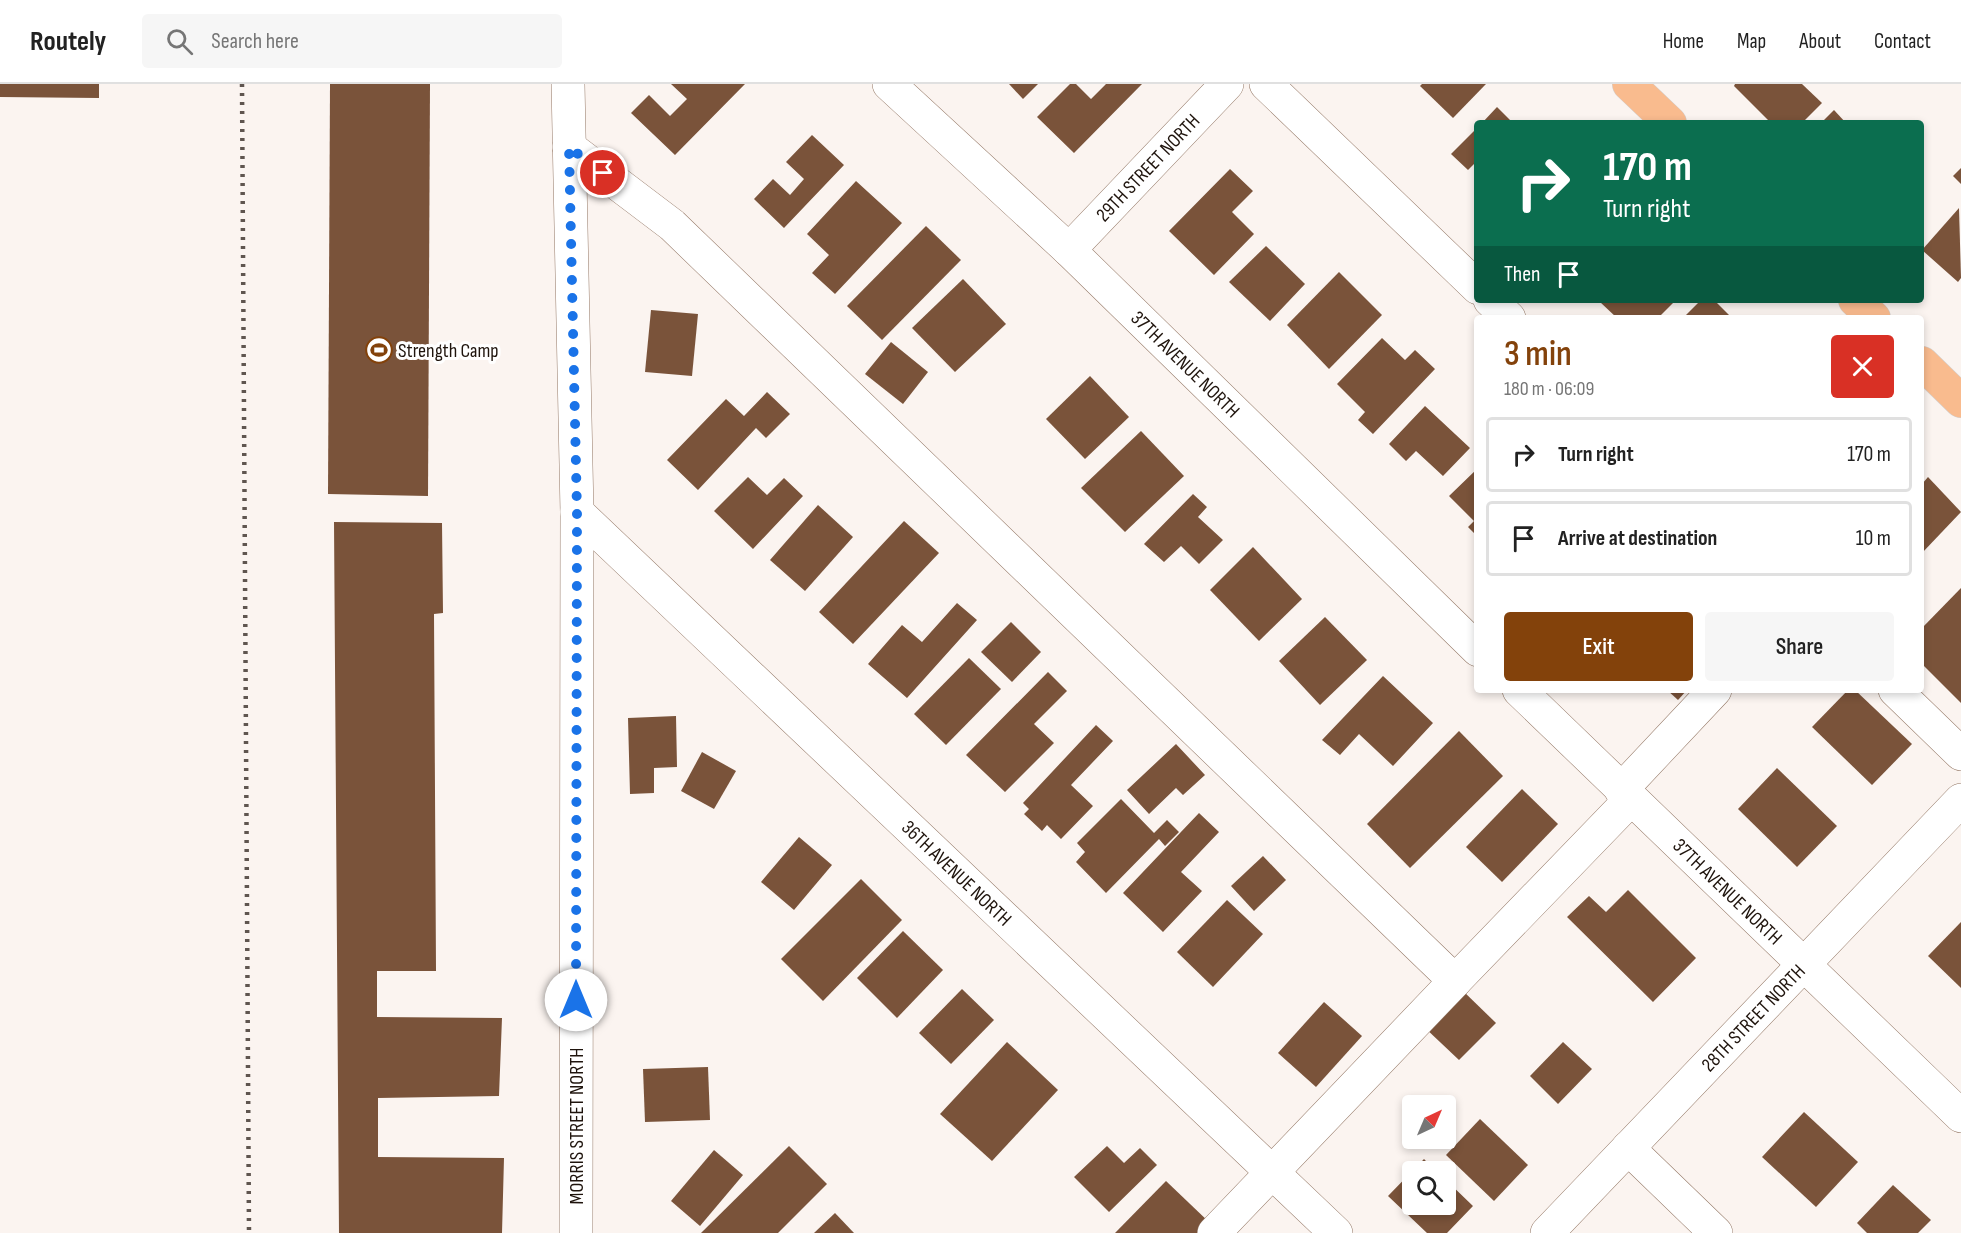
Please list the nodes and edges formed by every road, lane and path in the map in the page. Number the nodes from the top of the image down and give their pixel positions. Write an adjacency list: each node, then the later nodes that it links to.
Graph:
1 (568, 84): 7 (street, MORRIS STREET NORTH)
2 (889, 84): 8 (street, 37TH AVENUE NORTH)
3 (1227, 84): 8 (street, 29TH STREET NORTH)
4 (1266, 84): 9 (street)
5 (1629, 84): 6 (main road)
6 (1667, 120)
7 (569, 147): 16 (street, MORRIS STREET NORTH); 25 (street)
8 (1069, 250): 17 (street, 37TH AVENUE NORTH)
9 (1474, 284)
10 (1493, 303): 12 (street)
11 (1858, 303): 13 (main road)
12 (1506, 315)
13 (1871, 315)
14 (1924, 365): 15 (main road)
15 (1961, 401)
16 (577, 512): 28 (street, 36TH AVENUE NORTH); 29 (street, MORRIS STREET NORTH)
17 (1474, 646)
18 (1522, 693): 22 (street, 37TH AVENUE NORTH)
19 (1711, 693): 22 (street)
20 (1898, 693): 21 (street)
21 (1961, 754)
22 (1626, 795): 24 (street, 37TH AVENUE NORTH); 25 (street)
23 (1961, 800): 24 (street, 28TH STREET NORTH)
24 (1802, 966): 26 (street, 37TH AVENUE NORTH); 27 (street, 28TH STREET NORTH)
25 (1455, 981): 28 (street)
26 (1961, 1116)
27 (1628, 1148): 32 (street, 28TH STREET NORTH); 33 (street)
28 (1272, 1171): 30 (street); 31 (street, 36TH AVENUE NORTH)
29 (576, 1233)
30 (1214, 1233)
31 (1336, 1233)
32 (1546, 1233)
33 (1716, 1233)

